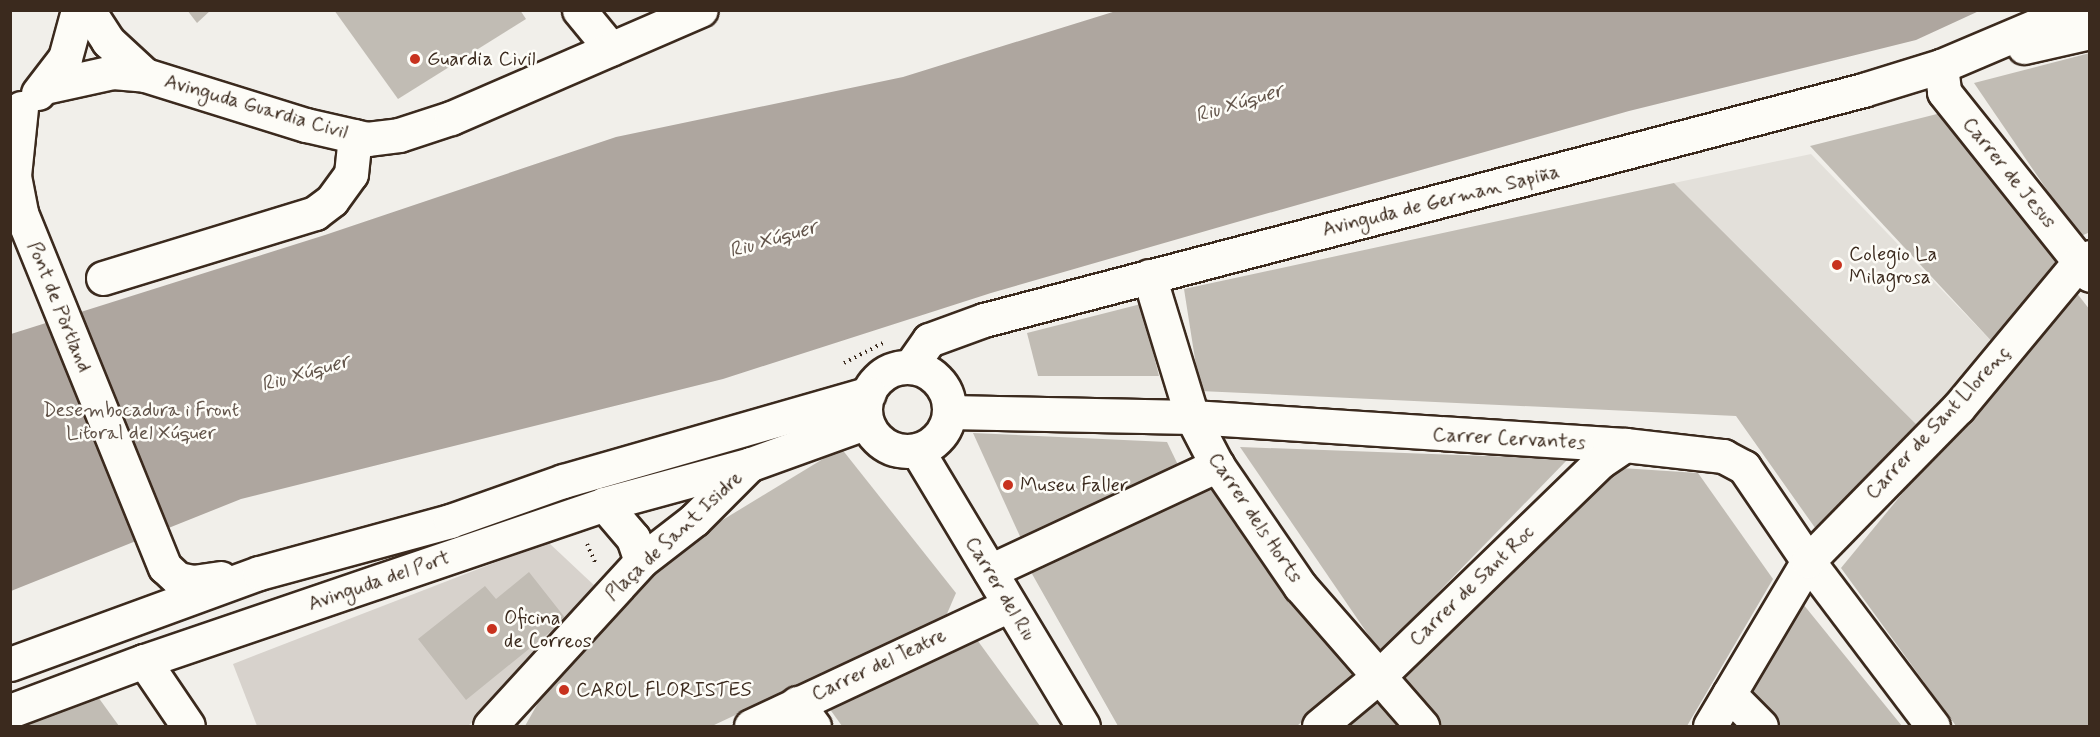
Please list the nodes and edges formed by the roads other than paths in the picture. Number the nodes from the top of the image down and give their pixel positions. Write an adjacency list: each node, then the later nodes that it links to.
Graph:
1 (78, 10): 11 (street)
2 (88, 10): 10 (street, Avinguda Guardia Civil)
3 (579, 10): 8 (street)
4 (701, 10): 8 (street, Avinguda Guardia Civil)
5 (2073, 10): 7 (street, Avinguda de German Sapiña)
6 (2090, 32): 7 (street, Avinguda de German Sapiña)
7 (1982, 46): 9 (street, Avinguda de German Sapiña)
8 (611, 49): 12 (street, Avinguda Guardia Civil)
9 (1941, 66): 14 (street, Carrer de Jesus); 15 (street, Avinguda de German Sapiña)
10 (145, 75): 11 (street, Avinguda Guardia Civil); 12 (street, Avinguda Guardia Civil)
11 (26, 103): 13 (street, Pont de Pòrtland)
12 (356, 136): 16 (street)
13 (16, 207): 28 (street, Pont de Pòrtland)
14 (2086, 265): 27 (street, Carrer de Sant Llorenç)
15 (1149, 276): 17 (street, Avinguda de German Sapiña); 20 (street, Carrer dels Horts)
16 (103, 279)
17 (910, 367): 18 (street); 19 (street)
18 (868, 408): 22 (street); 23 (street, Plaça de Sant Isidre); 30 (street, Avinguda del Port)
19 (950, 412): 20 (street, Carrer Cervantes); 22 (street)
20 (1192, 417): 21 (street, Carrer Cervantes); 24 (street, Carrer dels Horts)
21 (1625, 445): 27 (street, Carrer Cervantes); 35 (street, Carrer de Sant Roc)
22 (917, 450): 29 (street, Carrer del Riu)
23 (751, 464): 25 (street, Avinguda del Port); 26 (street, Plaça de Sant Isidre)
24 (1216, 465): 29 (street); 35 (street, Carrer dels Horts)
25 (604, 504): 26 (street); 33 (street, Avinguda del Port)
26 (641, 561): 40 (street, Plaça de Sant Isidre)
27 (1808, 561): 36 (street, Carrer de Sant Llorenç); 47 (street, Carrer Cervantes)
28 (165, 567): 30 (street, Avinguda del Port); 32 (street, Avinguda del Port)
29 (990, 571): 31 (street, Carrer del Riu)
30 (259, 573): 32 (street, Avinguda del Port)
31 (1009, 604): 38 (street, Carrer del Teatre); 42 (street, Carrer del Riu)
32 (108, 629): 34 (street, Avinguda del Port)
33 (144, 661): 37 (street, Avinguda del Port); 39 (street)
34 (10, 664)
35 (1378, 677): 43 (street, Carrer de Sant Roc); 44 (street, Carrer dels Horts)
36 (1729, 694): 45 (street, Carrer de Sant Llorenç); 46 (street)
37 (10, 711)
38 (805, 715): 41 (street, Carrer del Teatre)
39 (188, 726)
40 (490, 726)
41 (751, 726)
42 (1083, 726)
43 (1319, 726)
44 (1422, 726)
45 (1710, 726)
46 (1761, 726)
47 (1933, 726)

